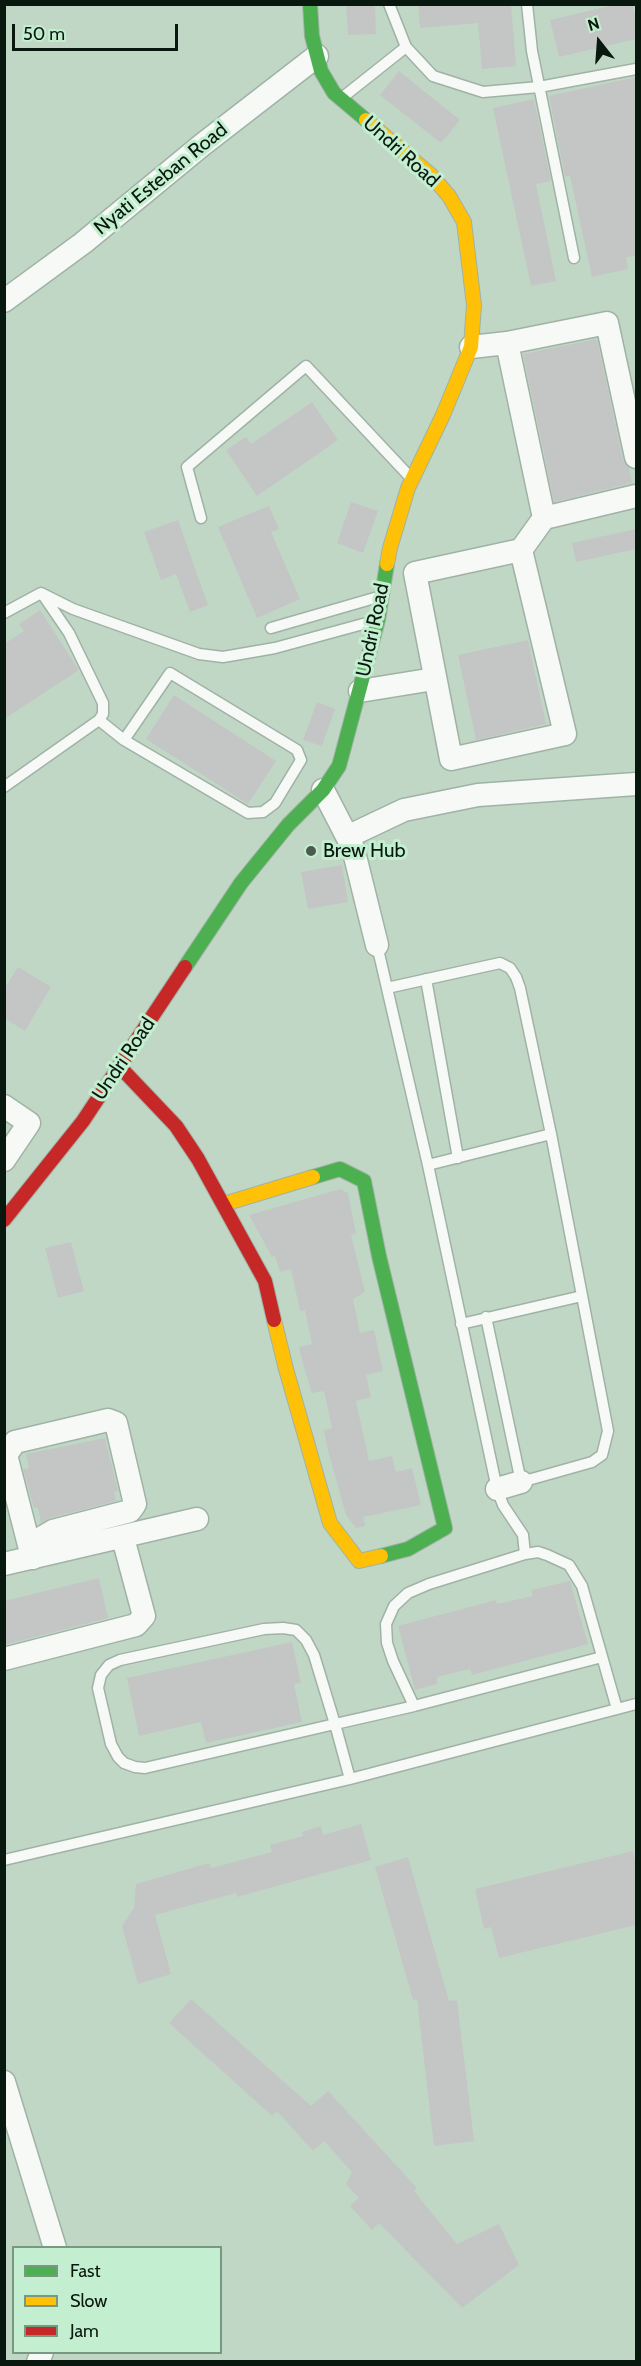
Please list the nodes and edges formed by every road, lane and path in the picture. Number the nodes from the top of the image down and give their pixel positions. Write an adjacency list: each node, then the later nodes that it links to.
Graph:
1 (309, 4): 5 (street, Undri Road)
2 (389, 4): 4 (lane)
3 (527, 4): 7 (lane)
4 (406, 47): 7 (lane); 8 (lane)
5 (317, 56): 8 (street, Undri Road); 10 (street, Nyati Esteban Road)
6 (636, 69): 7 (lane)
7 (539, 87): 9 (lane)
8 (340, 99): 12 (street, Undri Road)
9 (574, 258)
10 (4, 301)
11 (507, 343): 12 (street); 13 (street); 17 (street)
12 (471, 347): 14 (street, Undri Road)
13 (636, 457)
14 (412, 480): 16 (lane); 20 (street, Undri Road)
15 (636, 496): 17 (street)
16 (201, 518)
17 (544, 518): 18 (street)
18 (521, 550): 24 (street); 24 (street)
19 (41, 593): 21 (lane); 22 (lane); 26 (lane)
20 (381, 596): 22 (street, Undri Road); 23 (lane)
21 (4, 613)
22 (378, 620): 25 (street, Undri Road)
23 (271, 628)
24 (434, 679): 25 (street)
25 (360, 691): 30 (street, Undri Road)
26 (99, 720): 27 (lane); 29 (lane)
27 (124, 740): 27 (lane)
28 (636, 784): 31 (street)
29 (4, 787)
30 (323, 790): 31 (street); 35 (street, Undri Road)
31 (349, 836): 32 (street)
32 (377, 945): 34 (lane)
33 (426, 979): 34 (lane); 37 (lane); 38 (lane)
34 (387, 988): 40 (lane)
35 (119, 1066): 41 (street); 42 (street, Undri Road)
36 (4, 1106): 39 (street)
37 (550, 1134): 38 (lane); 43 (lane)
38 (458, 1158): 40 (lane)
39 (4, 1160)
40 (428, 1165): 45 (lane)
41 (224, 1204): 41 (street)
42 (4, 1220)
43 (582, 1296): 44 (lane); 46 (lane)
44 (486, 1317): 45 (lane); 46 (lane)
45 (461, 1324): 47 (lane)
46 (521, 1482): 47 (street)
47 (497, 1489): 51 (lane)
48 (197, 1519): 49 (street)
49 (123, 1538): 50 (street); 54 (street)
50 (31, 1551): 50 (street); 52 (street)
51 (525, 1554): 53 (lane); 56 (lane)
52 (4, 1564)
53 (602, 1657): 56 (lane); 57 (lane)
54 (4, 1659)
55 (636, 1704): 57 (lane)
56 (414, 1706): 58 (lane)
57 (618, 1709): 59 (lane)
58 (335, 1724): 58 (lane); 59 (lane)
59 (350, 1779): 60 (lane)
60 (4, 1860)
61 (4, 2082): 62 (street)
62 (55, 2246)

